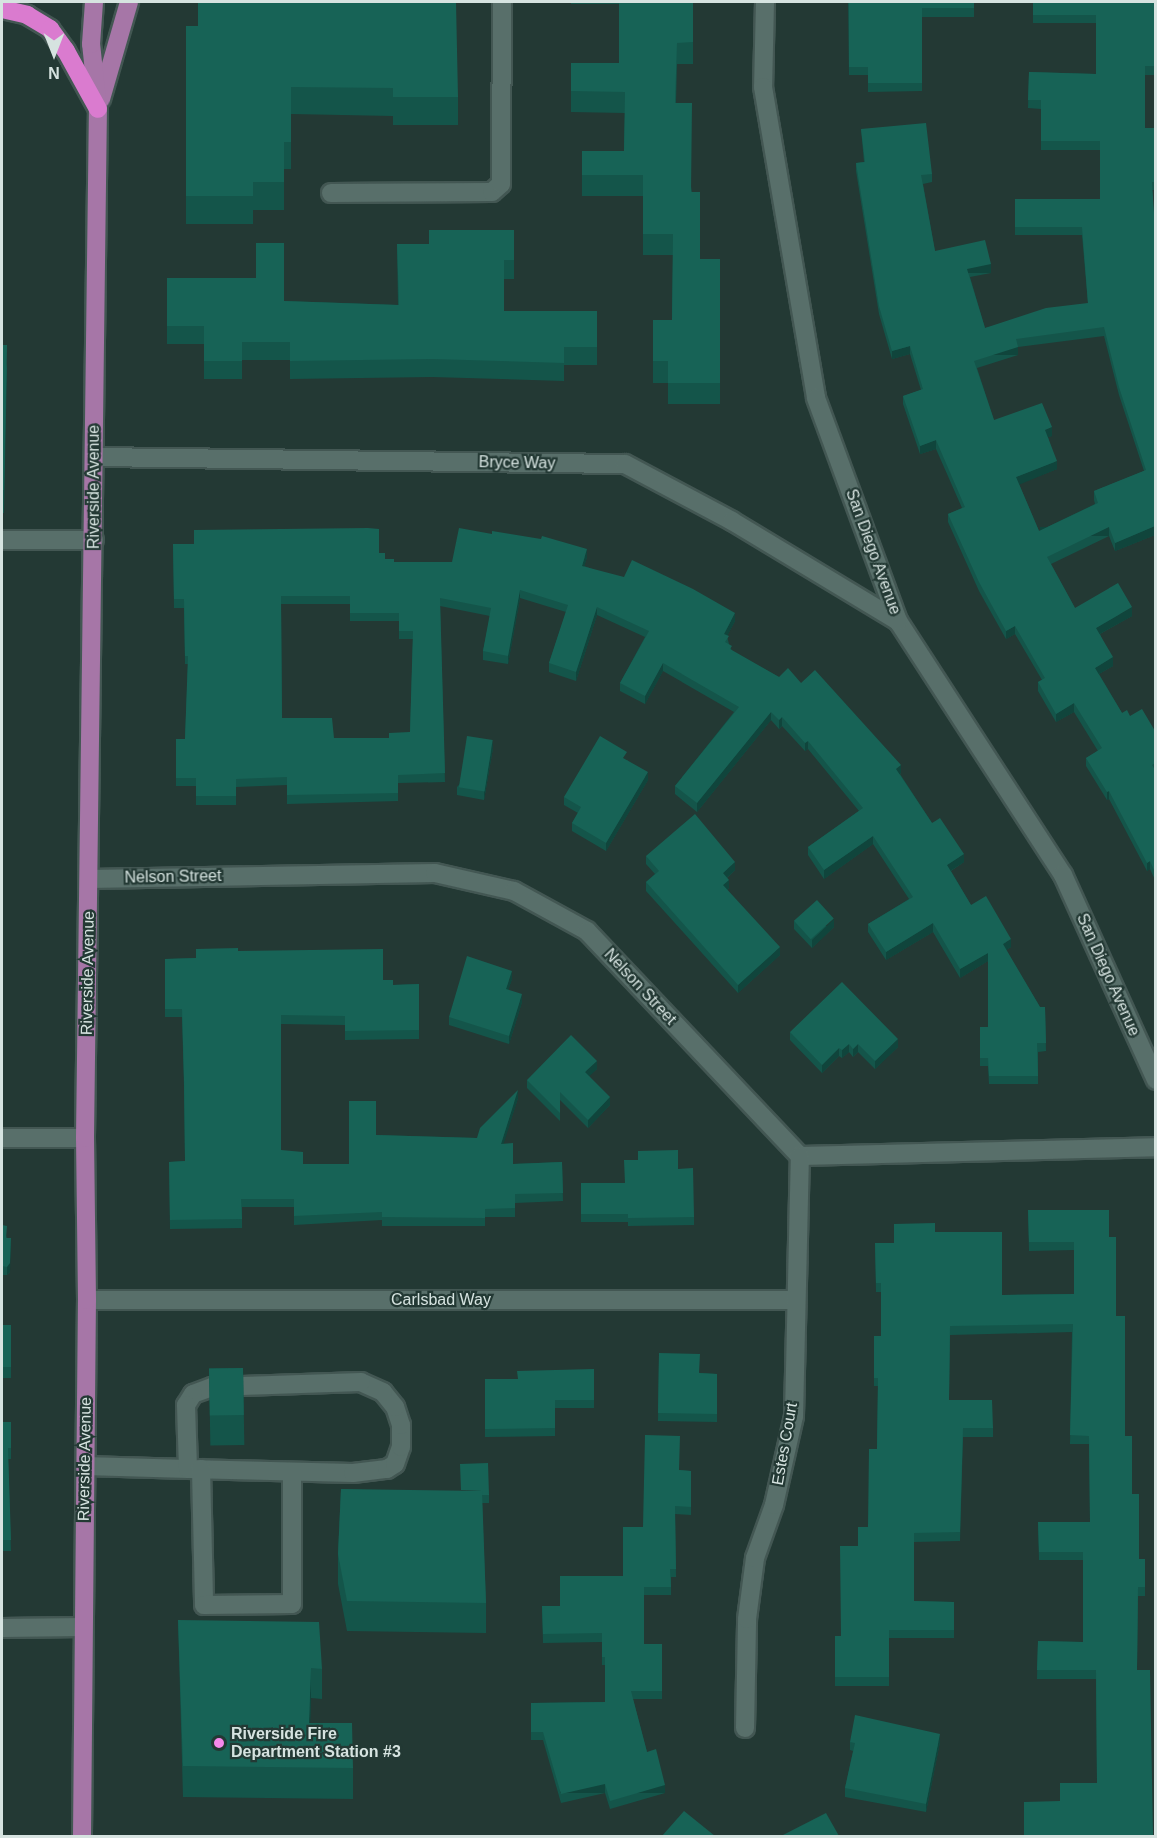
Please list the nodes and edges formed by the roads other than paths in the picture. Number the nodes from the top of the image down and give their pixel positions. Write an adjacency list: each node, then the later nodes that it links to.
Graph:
1 (94, 2): 6 (main road, Riverside Avenue)
2 (129, 2): 6 (main road, Riverside Avenue)
3 (502, 2): 7 (street)
4 (765, 2): 11 (street, San Diego Avenue)
5 (2, 9): 6 (highway)
6 (98, 109): 8 (main road, Riverside Avenue)
7 (331, 193)
8 (94, 457): 10 (main road, Riverside Avenue); 11 (street, Bryce Way)
9 (2, 540): 10 (street)
10 (94, 540): 12 (main road, Riverside Avenue)
11 (898, 621): 13 (street, San Diego Avenue)
12 (89, 879): 15 (main road, Riverside Avenue); 17 (street, Nelson Street)
13 (1155, 1080)
14 (2, 1138): 15 (street)
15 (85, 1138): 18 (main road, Riverside Avenue)
16 (1155, 1147): 17 (street)
17 (800, 1156): 19 (street, Estes Court)
18 (87, 1300): 19 (street, Carlsbad Way); 20 (main road, Riverside Avenue)
19 (795, 1300): 25 (street, Estes Court)
20 (85, 1466): 21 (street); 23 (main road, Riverside Avenue)
21 (195, 1469): 22 (street); 22 (street); 22 (street)
22 (292, 1472)
23 (83, 1627): 24 (street); 26 (main road, Riverside Avenue)
24 (2, 1628)
25 (746, 1728)
26 (82, 1836)

